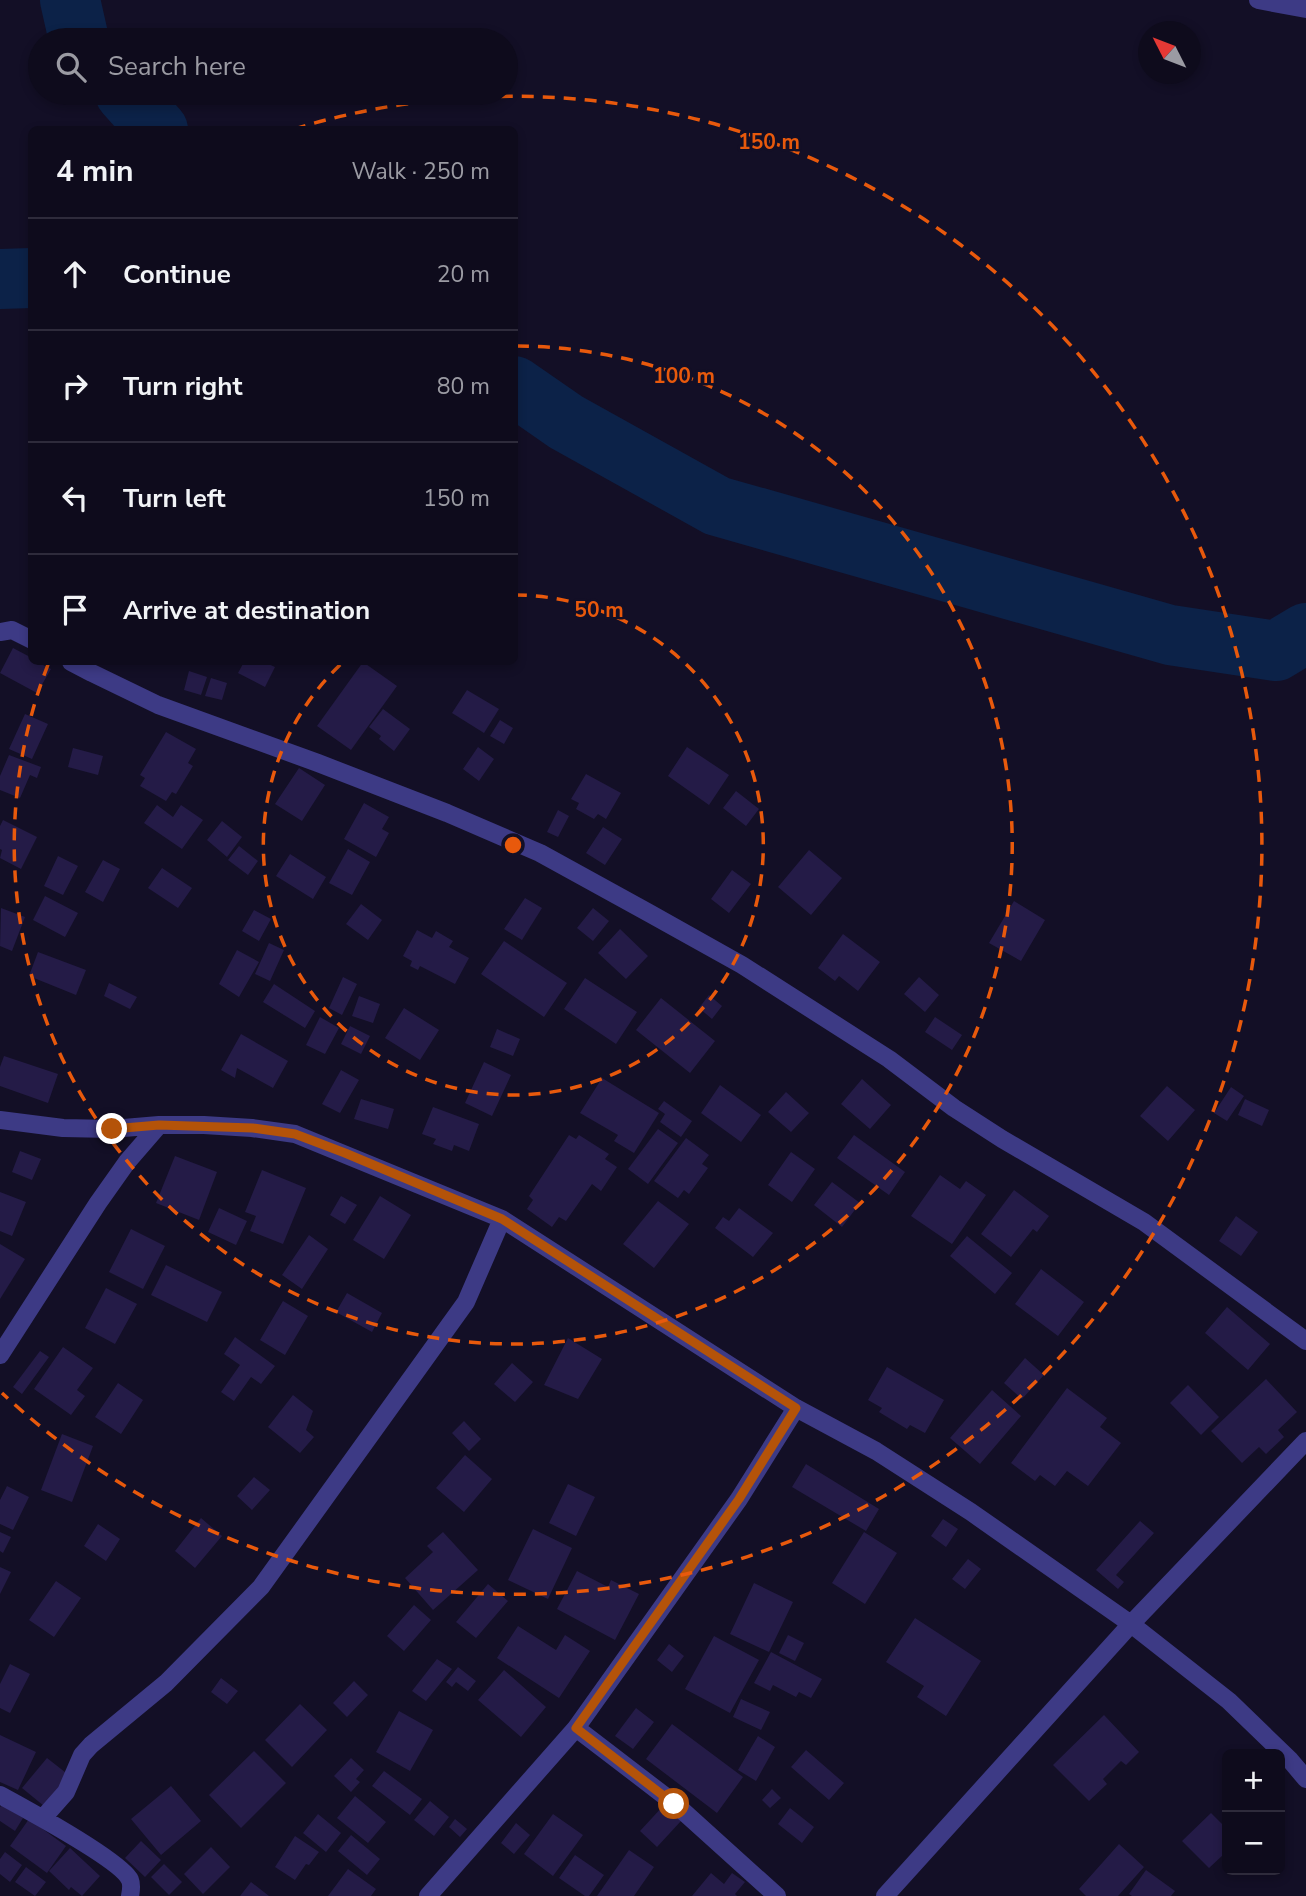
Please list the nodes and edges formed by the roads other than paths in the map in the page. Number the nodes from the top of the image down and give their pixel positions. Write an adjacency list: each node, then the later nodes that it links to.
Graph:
1 (1258, 0): 2 (street)
2 (1306, 9)
3 (0, 632): 4 (street)
4 (28, 638)
5 (77, 665): 9 (street)
6 (0, 1121): 7 (street)
7 (159, 1125): 8 (street); 10 (street)
8 (502, 1219): 11 (street); 17 (street)
9 (1306, 1341)
10 (0, 1355)
11 (796, 1408): 13 (street); 14 (street)
12 (1306, 1441): 13 (street)
13 (1131, 1624): 15 (street); 21 (street)
14 (576, 1728): 19 (street); 20 (street)
15 (1306, 1779)
16 (0, 1795): 17 (street)
17 (43, 1818): 18 (street)
18 (130, 1896)
19 (428, 1896)
20 (777, 1896)
21 (885, 1896)

